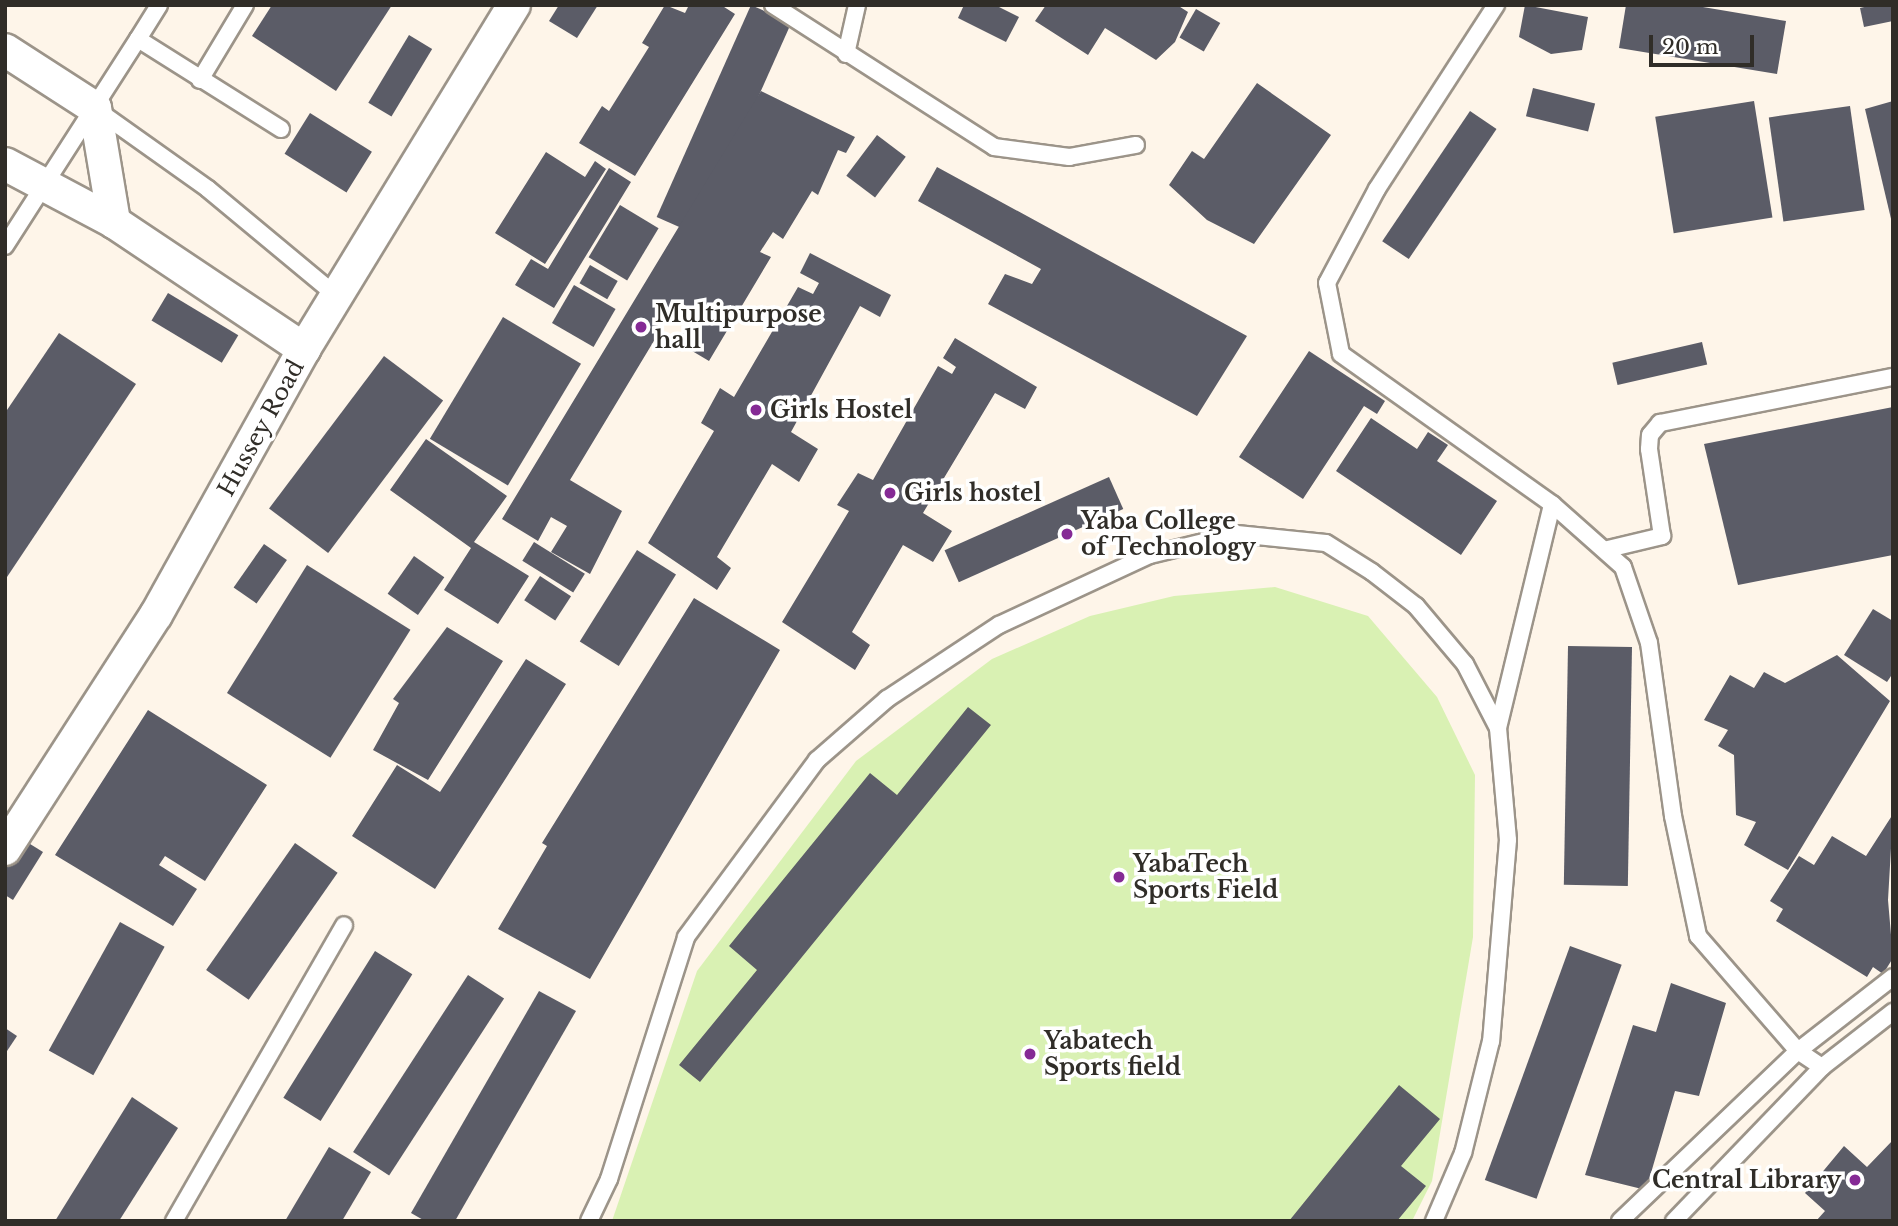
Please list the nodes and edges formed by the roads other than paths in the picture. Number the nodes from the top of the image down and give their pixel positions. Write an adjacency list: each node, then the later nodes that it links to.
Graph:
1 (159, 5): 7 (lane)
2 (245, 5): 10 (lane)
3 (514, 5): 18 (street, Hussey Road)
4 (773, 5): 9 (lane)
5 (857, 5): 9 (lane)
6 (1496, 5): 21 (lane)
7 (138, 39): 10 (lane); 11 (lane)
8 (5, 50): 11 (street)
9 (846, 54): 13 (lane)
10 (200, 80): 12 (lane)
11 (95, 108): 15 (lane); 16 (street); 18 (lane)
12 (281, 129)
13 (1136, 145)
14 (5, 164): 15 (street)
15 (43, 187): 16 (street); 17 (lane)
16 (114, 222): 19 (street)
17 (5, 246)
18 (337, 296): 19 (street, Hussey Road)
19 (304, 349): 24 (street, Hussey Road)
20 (1893, 377): 22 (lane)
21 (1552, 504): 22 (lane); 23 (lane)
22 (1608, 549): 28 (lane)
23 (1497, 728): 31 (lane); 32 (lane)
24 (5, 849)
25 (344, 925): 30 (lane)
26 (1893, 977): 28 (lane)
27 (1893, 1012): 29 (lane)
28 (1798, 1051): 29 (lane); 33 (lane)
29 (1822, 1067): 34 (lane)
30 (174, 1221)
31 (589, 1221)
32 (1434, 1221)
33 (1620, 1221)
34 (1674, 1221)

